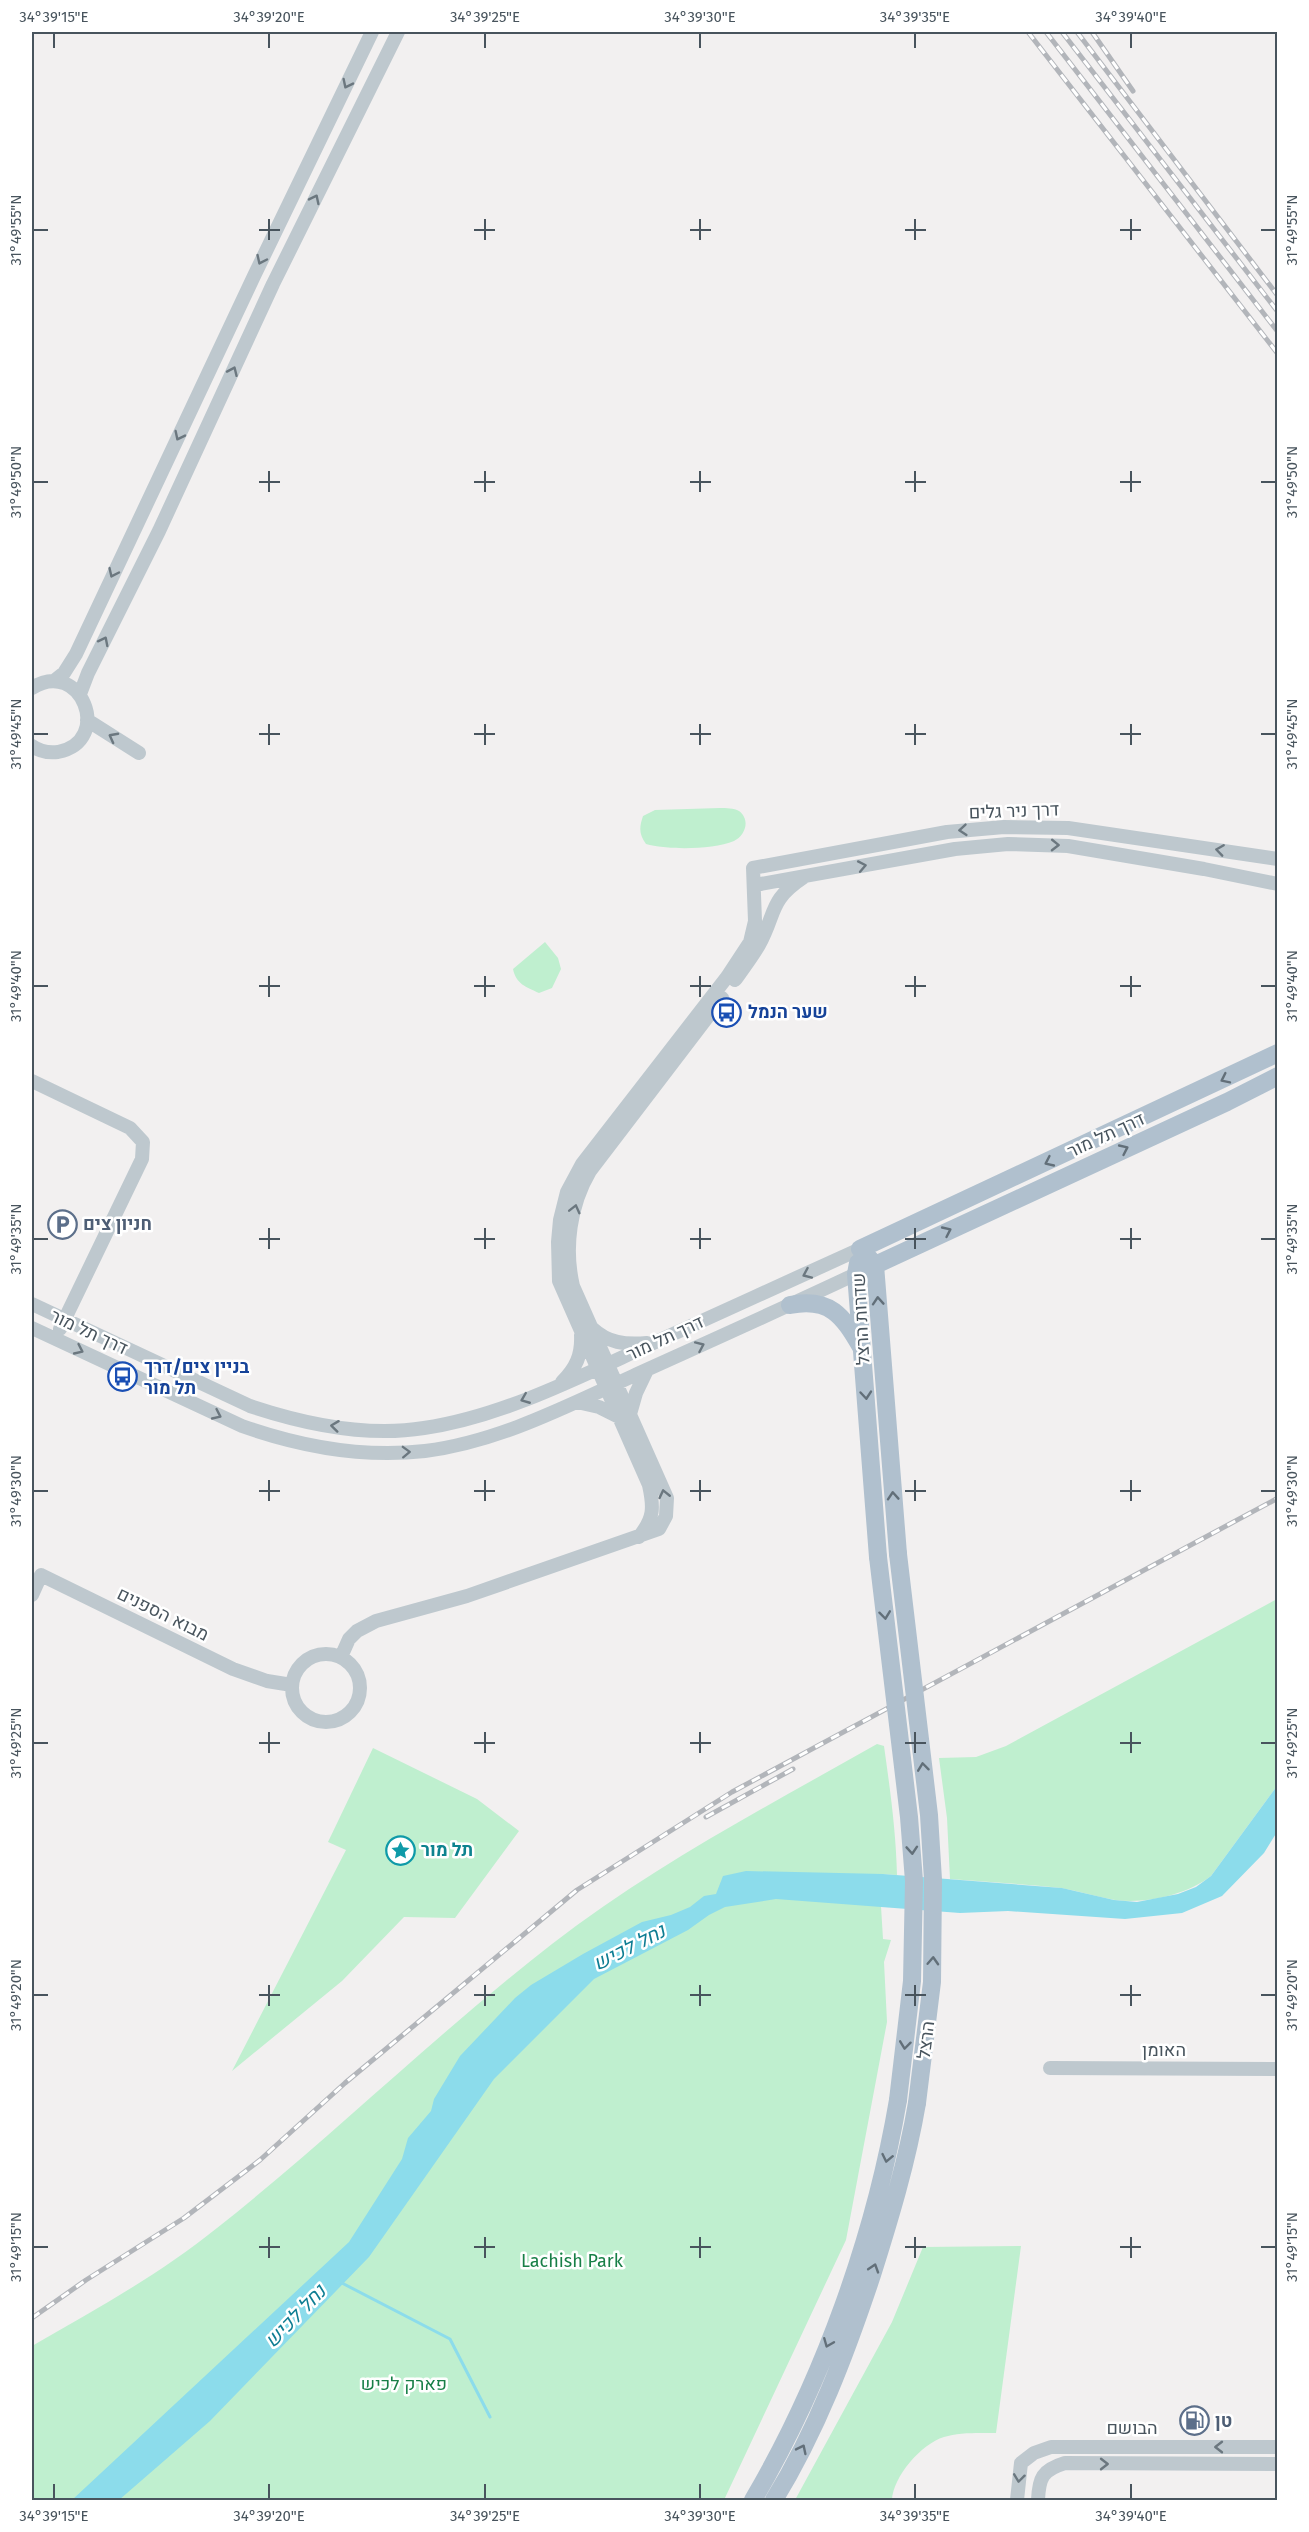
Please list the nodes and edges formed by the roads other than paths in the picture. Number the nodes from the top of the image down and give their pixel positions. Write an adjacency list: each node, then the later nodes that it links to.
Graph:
1 (372, 32): 3 (street, one-way to 3)
2 (398, 32): 5 (street, one-way to 2)
3 (54, 681): 4 (street); 5 (street)
4 (32, 688)
5 (80, 694): 6 (street)
6 (87, 720): 7 (street); 8 (street, one-way to 6)
7 (32, 746)
8 (139, 753)
9 (1278, 859): 11 (street, דרך ניר גלים, one-way to 11)
10 (804, 877): 11 (street, דרך ניר גלים); 12 (street, דרך ניר גלים, one-way to 12); 13 (street)
11 (761, 884): 13 (street); 24 (street)
12 (1278, 884)
13 (768, 923): 24 (street, one-way to 13)
14 (1278, 1053): 17 (main road, דרך תל מור, one-way to 17)
15 (1278, 1076): 18 (main road, דרך תל מור, one-way to 15)
16 (32, 1080): 22 (street)
17 (860, 1250): 18 (main road, שדרות הרצל); 19 (main road, שדרות הרצל); 26 (street, דרך תל מור, one-way to 26)
18 (875, 1265): 19 (main road, דרך תל מור); 34 (main road, שדרות הרצל, one-way to 18)
19 (856, 1274): 21 (street, דרך תל מור); 27 (main road, שדרות הרצל)
20 (32, 1304): 22 (street, דרך תל מור)
21 (790, 1305): 27 (main road); 29 (street, דרך תל מור, one-way to 21)
22 (63, 1320): 25 (street); 30 (street, דרך תל מור, one-way to 22)
23 (32, 1328): 25 (street, דרך תל מור)
24 (586, 1328): 26 (street); 28 (street); 30 (street)
25 (55, 1339): 32 (street, דרך תל מור, one-way to 32)
26 (655, 1343): 28 (street, דרך תל מור)
27 (862, 1349): 35 (main road, שדרות הרצל, one-way to 35)
28 (603, 1366): 30 (street, דרך תל מור); 31 (street)
29 (646, 1370): 31 (street, דרך תל מור); 33 (street)
30 (559, 1385)
31 (612, 1386): 32 (street, דרך תל מור); 33 (street)
32 (577, 1402): 33 (street)
33 (625, 1415): 37 (street)
34 (898, 1554): 44 (main road, הרצל, one-way to 34, bridge)
35 (879, 1557): 43 (main road, הרצל, one-way to 43, bridge)
36 (32, 1595): 38 (street, מבוא הספנים)
37 (341, 1657): 38 (street); 38 (street)
38 (292, 1684)
39 (1050, 2067): 40 (street, האומן)
40 (1278, 2069)
41 (1278, 2447): 45 (street, הבושם, one-way to 45)
42 (1278, 2464): 46 (street, הבושם, one-way to 42)
43 (753, 2500)
44 (774, 2500)
45 (1017, 2500)
46 (1038, 2500)

